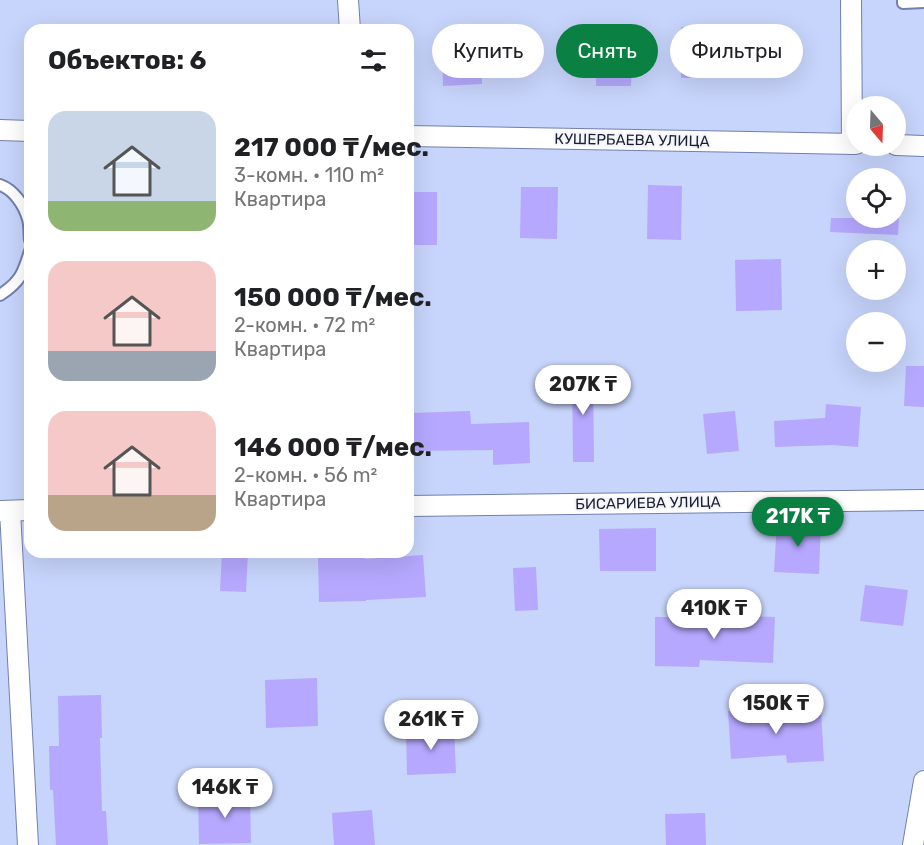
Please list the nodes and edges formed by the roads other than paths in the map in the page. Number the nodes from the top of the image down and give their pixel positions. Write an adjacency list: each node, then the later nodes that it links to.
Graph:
1 (348, 0): 5 (street)
2 (851, 0): 6 (street)
3 (903, 0): 4 (lane)
4 (924, 2)
5 (350, 24)
6 (853, 96)
7 (0, 130): 8 (street)
8 (24, 131)
9 (414, 136): 10 (street, КУШЕРБАЕВА УЛИЦА)
10 (846, 144)
11 (906, 145): 12 (street)
12 (924, 146)
13 (0, 185): 14 (lane)
14 (24, 211)
15 (24, 271): 16 (lane)
16 (0, 296)
17 (924, 500): 18 (street, БИСАРИЕВА УЛИЦА)
18 (414, 506)
19 (24, 510): 20 (street)
20 (5, 511): 22 (street)
21 (924, 781): 23 (street)
22 (28, 845)
23 (913, 845)

